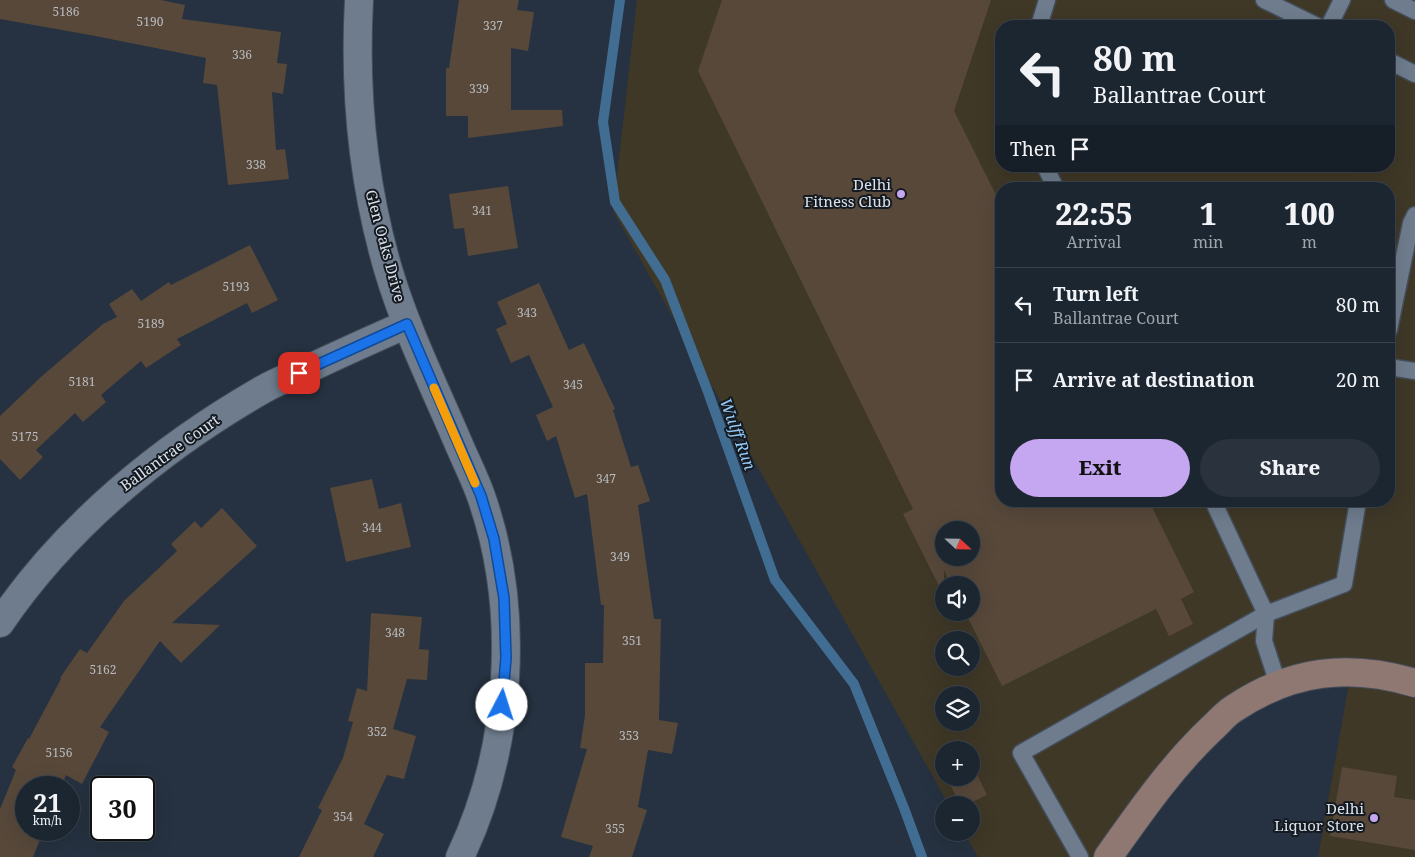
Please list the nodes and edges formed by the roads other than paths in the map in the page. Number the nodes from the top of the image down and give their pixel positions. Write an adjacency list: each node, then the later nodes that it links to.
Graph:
1 (359, 0): 14 (street, Glen Oaks Drive)
2 (1047, 0): 7 (lane)
3 (1264, 0): 8 (lane)
4 (1342, 0): 9 (lane)
5 (1393, 0): 6 (lane)
6 (1415, 11)
7 (1041, 20)
8 (1304, 20)
9 (1332, 20)
10 (1395, 64): 11 (lane)
11 (1415, 74)
12 (1415, 215): 13 (lane)
13 (1395, 301)
14 (407, 324): 20 (street, Ballantrae Court); 23 (street, Glen Oaks Drive)
15 (1395, 368): 16 (lane)
16 (1415, 371)
17 (1216, 507): 19 (lane)
18 (1357, 507): 19 (lane)
19 (1266, 614): 22 (lane); 24 (lane)
20 (0, 623)
21 (1415, 683): 22 (street)
22 (1278, 684): 25 (street)
23 (460, 857)
24 (1080, 857)
25 (1108, 857)

